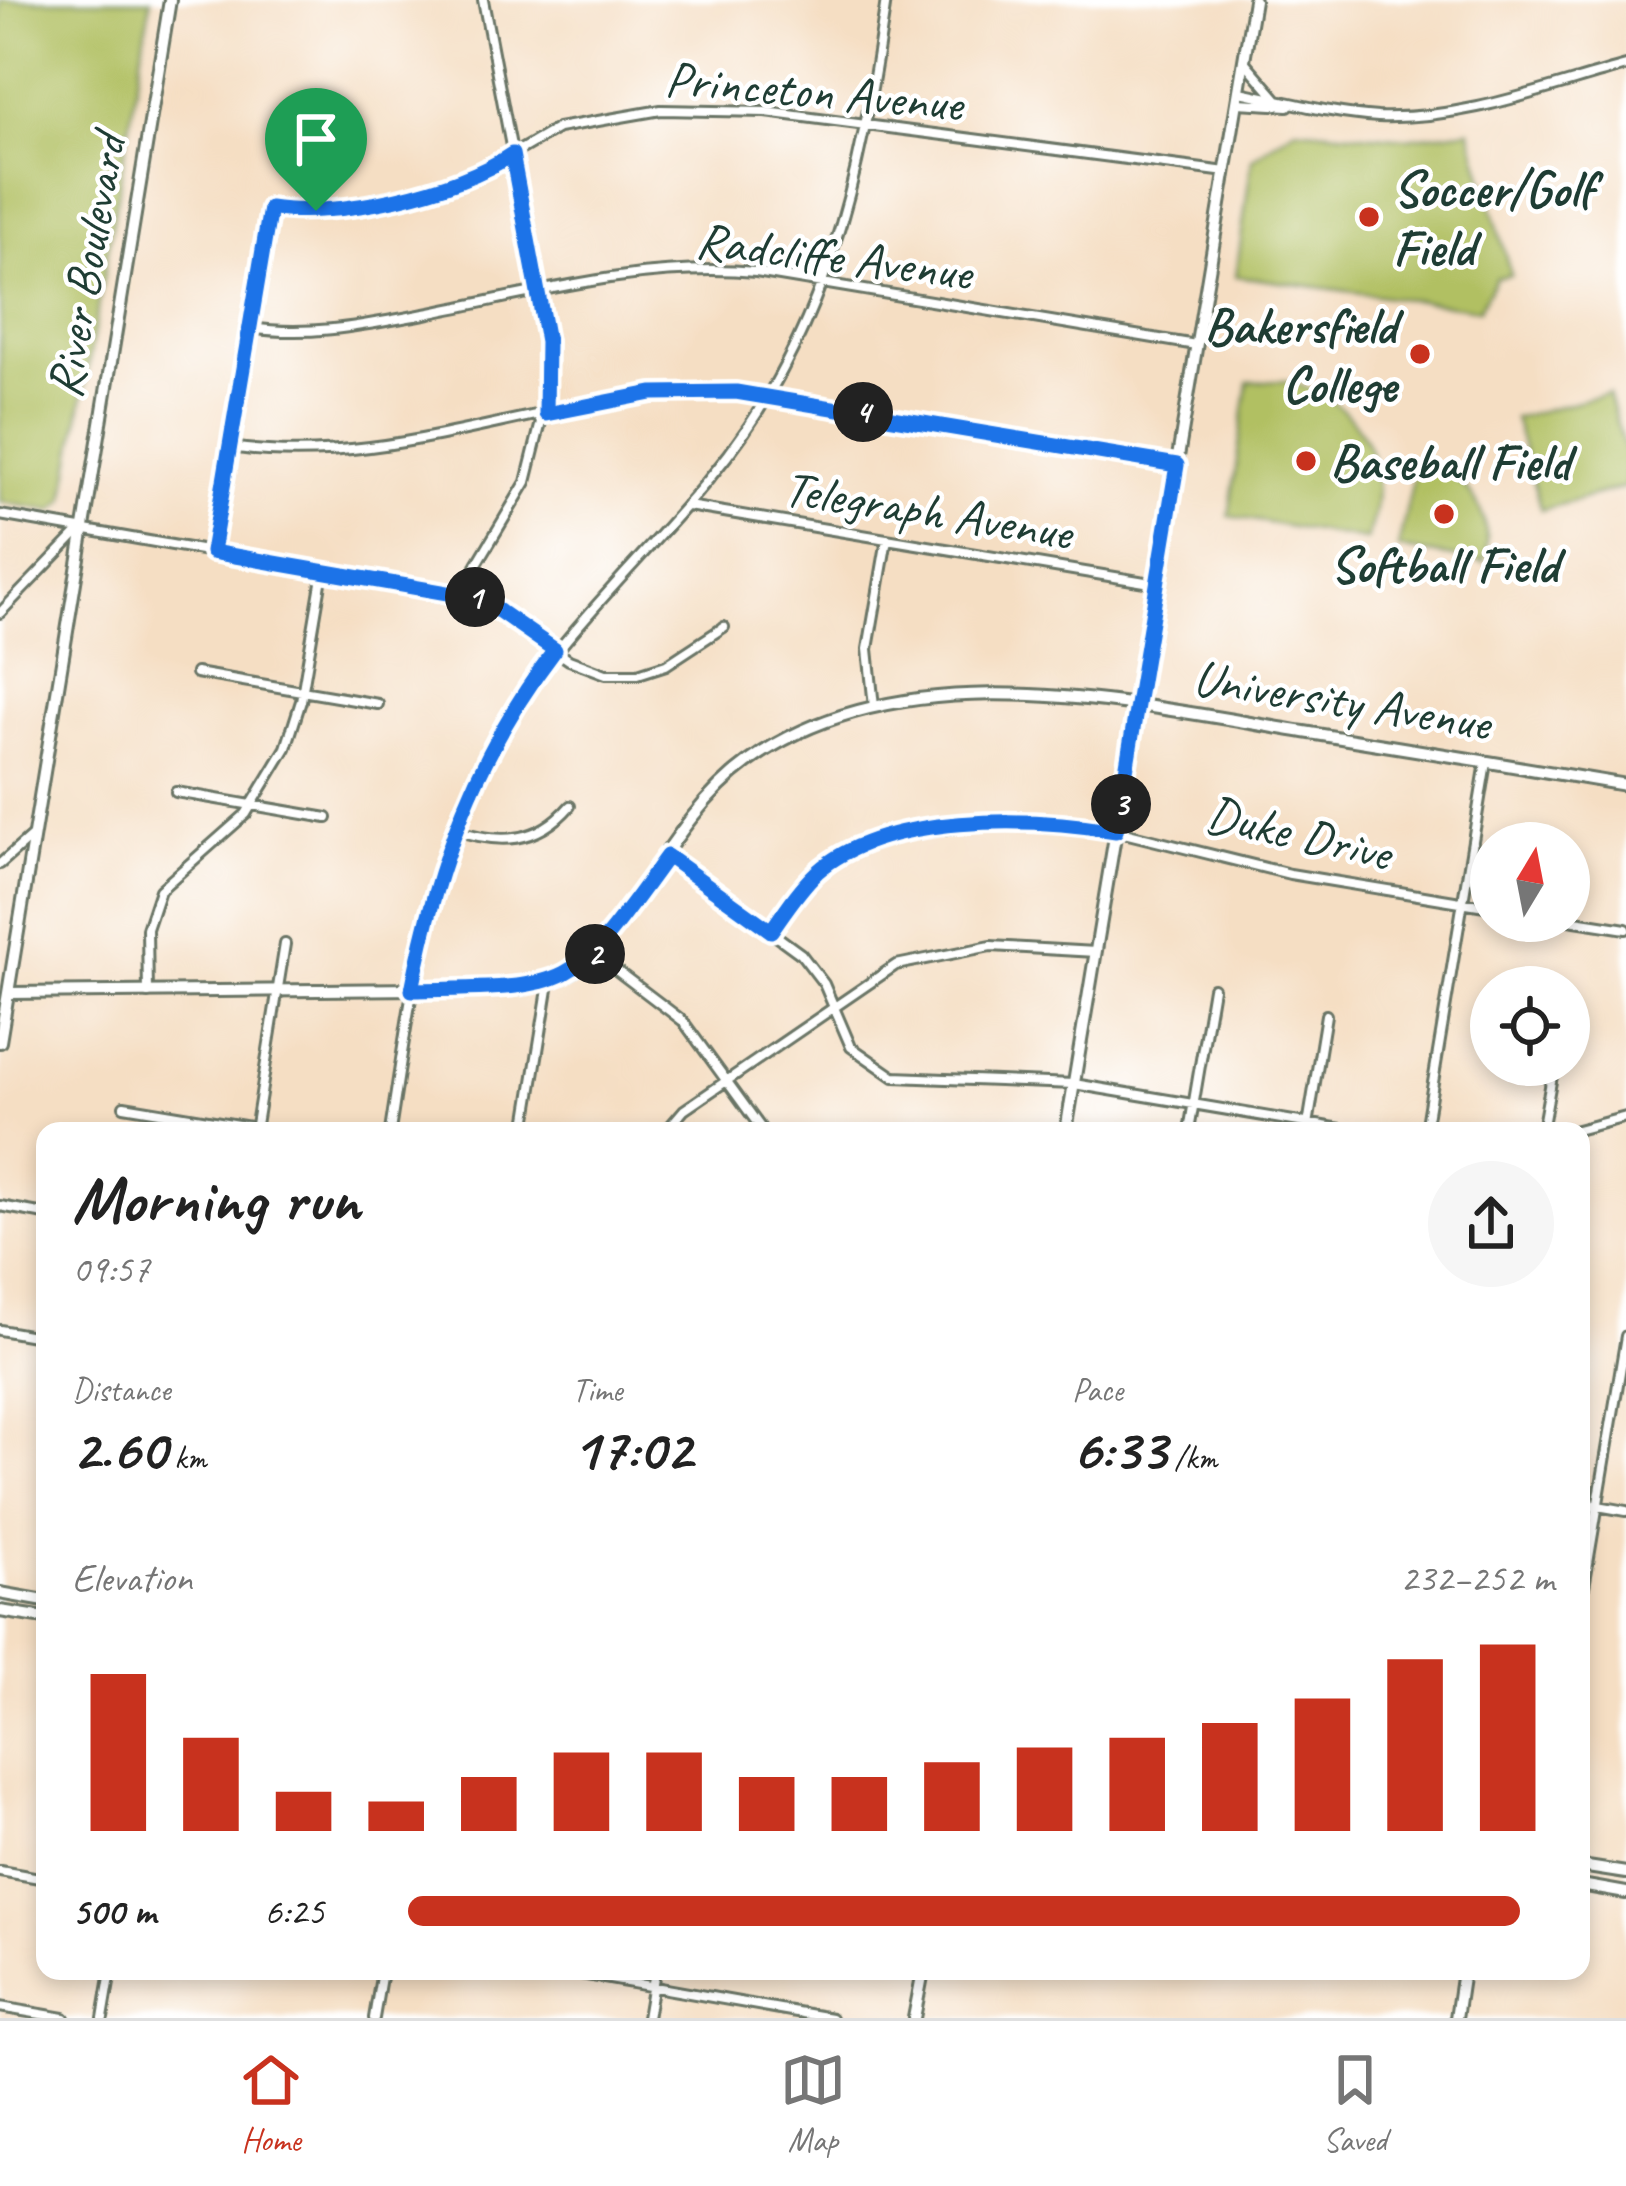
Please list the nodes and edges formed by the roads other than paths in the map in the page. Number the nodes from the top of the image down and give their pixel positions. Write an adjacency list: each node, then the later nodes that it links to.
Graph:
1 (170, 0): 23 (street, River Boulevard)
2 (483, 0): 11 (street)
3 (886, 0): 10 (street)
4 (1254, 0): 5 (street)
5 (1245, 62): 7 (street); 8 (street)
6 (1626, 66): 9 (street)
7 (1239, 98): 8 (street); 9 (street); 12 (street)
8 (1278, 100): 9 (street)
9 (1290, 106)
10 (866, 125): 11 (street, Princeton Avenue); 12 (street, Princeton Avenue); 13 (street)
11 (512, 154): 14 (street); 15 (street, Princeton Avenue)
12 (1226, 172): 16 (street)
13 (825, 283): 14 (street, Radcliffe Avenue); 16 (street, Radcliffe Avenue); 17 (street)
14 (539, 292): 15 (street, Radcliffe Avenue); 18 (street)
15 (250, 328): 19 (street)
16 (1197, 345): 20 (street)
17 (769, 396): 18 (street); 20 (street); 21 (street)
18 (546, 414): 19 (street); 28 (street)
19 (230, 447): 25 (street)
20 (1177, 465): 27 (street)
21 (686, 506): 24 (street, Telegraph Avenue); 31 (street)
22 (0, 515): 23 (street)
23 (81, 530): 25 (street); 29 (street); 45 (street, River Boulevard)
24 (887, 539): 27 (street, Telegraph Avenue); 36 (street)
25 (212, 552): 26 (street)
26 (323, 571): 28 (street); 33 (street)
27 (1157, 584): 35 (street)
28 (466, 596): 31 (street)
29 (0, 613)
30 (724, 627): 31 (street)
31 (555, 650): 43 (street)
32 (196, 673): 33 (street)
33 (303, 691): 34 (street); 40 (street)
34 (378, 704)
35 (1138, 705): 36 (street, University Avenue); 37 (street, University Avenue); 44 (street)
36 (874, 709): 46 (street, University Avenue)
37 (1486, 762): 38 (street, University Avenue); 48 (street)
38 (1626, 785)
39 (176, 792): 40 (street)
40 (253, 805): 42 (street); 61 (street)
41 (570, 806): 43 (street)
42 (327, 818)
43 (454, 829): 58 (street)
44 (1116, 831): 48 (street, Duke Drive); 52 (street, Duke Drive); 54 (street)
45 (33, 836): 47 (street); 60 (street, River Boulevard)
46 (667, 856): 52 (street); 55 (street, University Avenue)
47 (0, 864)
48 (1463, 902): 49 (street, Duke Drive); 82 (street)
49 (1470, 903)
50 (1590, 923): 51 (street)
51 (1626, 929)
52 (771, 931): 62 (street)
53 (285, 944): 59 (street)
54 (1096, 952): 62 (street); 67 (street)
55 (595, 954): 56 (street, University Avenue); 66 (street)
56 (549, 982): 58 (street, University Avenue); 75 (street)
57 (1213, 988): 69 (street)
58 (412, 990): 59 (street, University Avenue); 74 (street)
59 (278, 992): 61 (street, University Avenue); 73 (street)
60 (8, 993): 61 (street, University Avenue); 63 (street, River Boulevard)
61 (148, 994)
62 (832, 1006): 66 (street); 67 (street)
63 (2, 1015): 65 (street, River Boulevard)
64 (1326, 1015): 81 (street)
65 (0, 1042)
66 (727, 1080): 76 (street); 77 (street)
67 (1074, 1084): 69 (street); 78 (street)
68 (1550, 1086): 83 (street)
69 (1193, 1105): 79 (street); 80 (street)
70 (124, 1106): 72 (street)
71 (1626, 1117): 84 (street)
72 (211, 1122)
73 (256, 1122)
74 (391, 1122)
75 (526, 1122)
76 (674, 1122)
77 (757, 1122)
78 (1068, 1122)
79 (1190, 1122)
80 (1281, 1122)
81 (1308, 1122)
82 (1426, 1122)
83 (1544, 1122)
84 (1590, 1127)
85 (0, 1207): 86 (street)
86 (36, 1213)
87 (0, 1330): 88 (street)
88 (36, 1336)
89 (1626, 1336): 91 (street)
90 (1590, 1505): 91 (street)
91 (1598, 1506): 92 (street); 93 (street)
92 (1626, 1511)
93 (1590, 1552)
94 (0, 1593): 95 (street)
95 (36, 1599)
96 (0, 1611): 97 (street)
97 (36, 1617)
98 (1590, 1867): 100 (street)
99 (0, 1870): 101 (street)
100 (1626, 1873)
101 (36, 1877)
102 (1590, 1887): 103 (street)
103 (1626, 1893)
104 (110, 1980): 113 (street)
105 (380, 1980): 114 (street)
106 (614, 1980): 110 (street)
107 (653, 1980): 110 (street)
108 (921, 1980): 117 (street)
109 (1462, 1980): 118 (street)
110 (652, 1987): 115 (street); 116 (street)
111 (0, 2006): 112 (street)
112 (64, 2018)
113 (103, 2018)
114 (374, 2018)
115 (647, 2018)
116 (831, 2018)
117 (914, 2018)
118 (1456, 2018)

